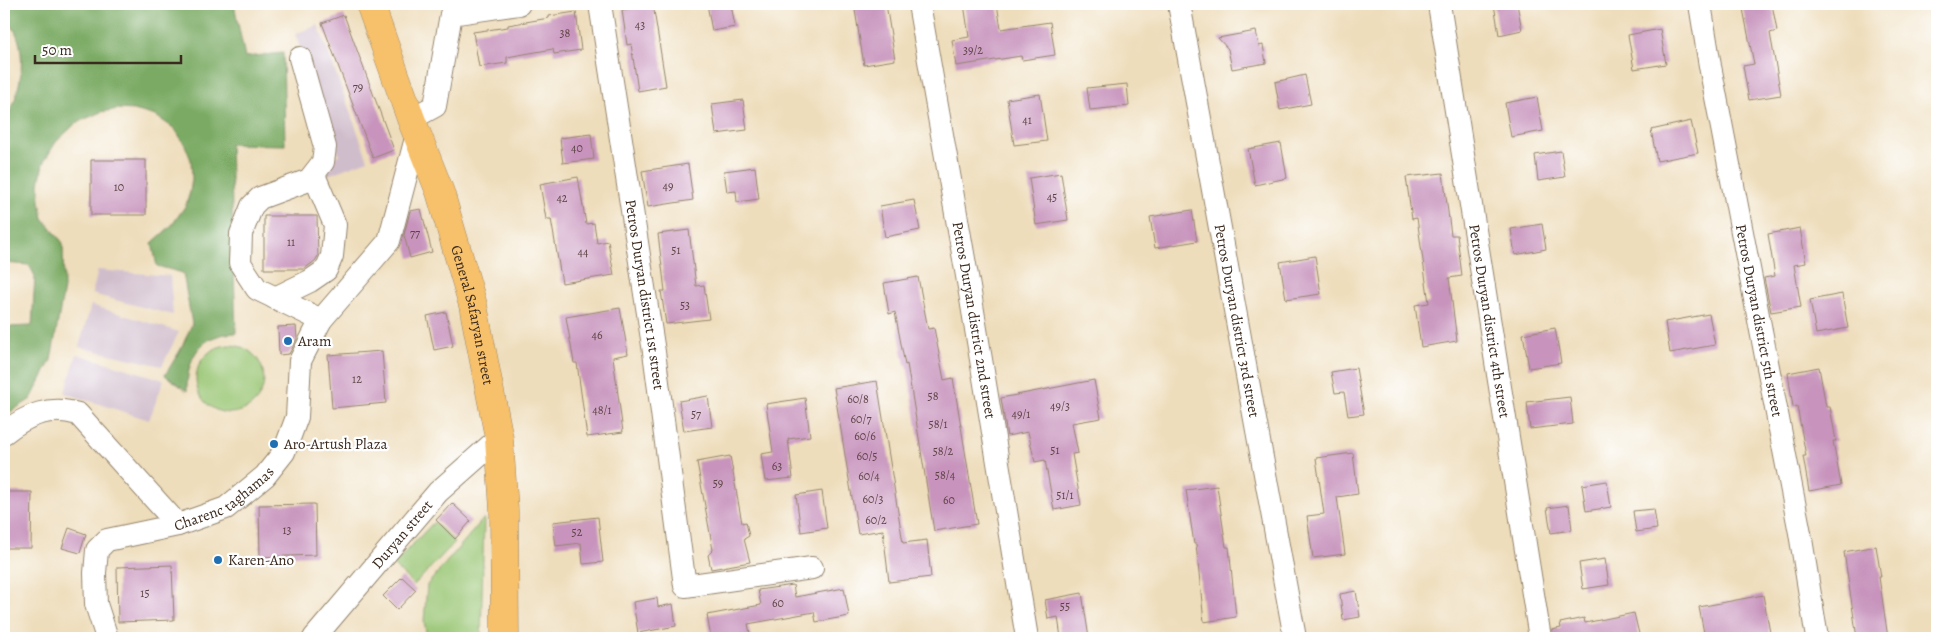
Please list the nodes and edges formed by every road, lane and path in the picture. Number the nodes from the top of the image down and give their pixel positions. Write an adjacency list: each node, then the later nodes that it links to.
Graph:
1 (370, 4): 9 (main road, General Safaryan street)
2 (519, 4): 9 (street)
3 (600, 4): 16 (street, Petros Duryan district 1st street)
4 (919, 4): 20 (street, Petros Duryan district 2nd street)
5 (1179, 4): 21 (street, Petros Duryan district 3rd street)
6 (1439, 4): 22 (street, Petros Duryan district 4th street)
7 (1700, 4): 23 (street, Petros Duryan district 5th street)
8 (300, 58): 10 (street)
9 (414, 126): 12 (street, Charenc taghamas); 14 (main road, General Safaryan street)
10 (314, 175): 11 (street); 11 (street)
11 (276, 298): 12 (street)
12 (321, 320): 15 (street, Charenc taghamas)
13 (4, 433): 15 (street, Charenc taghamas)
14 (498, 438): 18 (street, Duryan street); 19 (main road, General Safaryan street)
15 (178, 525): 17 (street)
16 (812, 568)
17 (107, 638)
18 (314, 638)
19 (505, 638)
20 (1027, 638)
21 (1295, 638)
22 (1540, 638)
23 (1817, 638)

